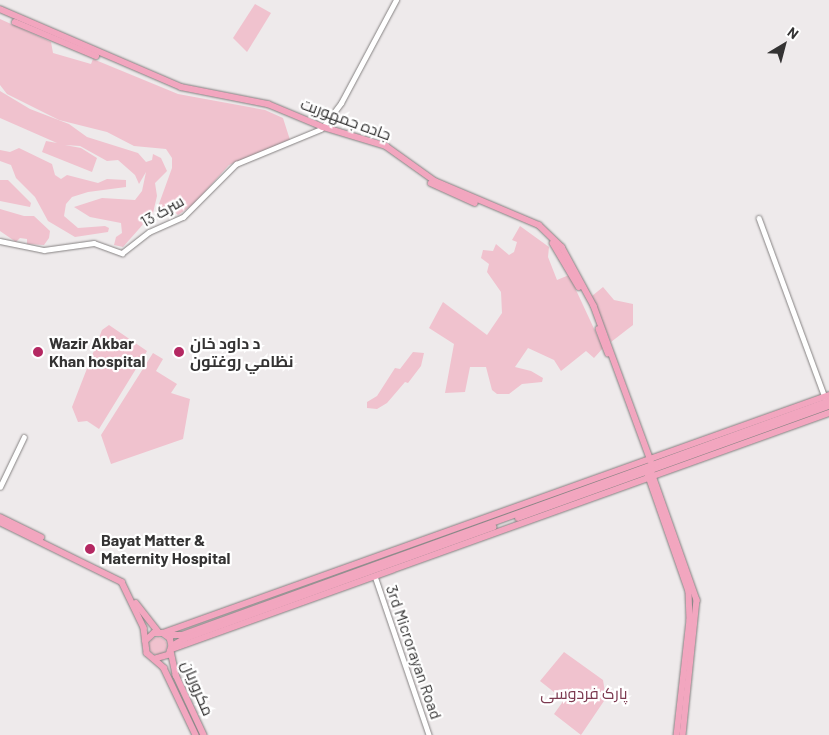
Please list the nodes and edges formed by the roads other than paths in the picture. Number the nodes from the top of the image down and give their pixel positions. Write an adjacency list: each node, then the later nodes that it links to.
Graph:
1 (396, 0): 4 (street)
2 (0, 9): 4 (main road, جاده جمهوریت)
3 (0, 14): 4 (main road, جاده جمهوریت)
4 (322, 128): 6 (street, سرک 13); 11 (main road, جاده جمهوریت)
5 (759, 218): 7 (street)
6 (0, 241)
7 (828, 398): 11 (main road)
8 (829, 406): 11 (main road)
9 (829, 413): 11 (main road)
10 (24, 437): 12 (street)
11 (649, 469): 15 (main road); 16 (main road); 18 (main road); 20 (main road, جاده جمهوریت)
12 (0, 487)
13 (0, 517): 16 (main road)
14 (0, 522): 17 (main road)
15 (375, 576): 18 (main road); 23 (street, 3rd Microrayan Road)
16 (163, 633): 17 (main road); 18 (main road)
17 (145, 642): 19 (main road)
18 (172, 649): 19 (main road); 22 (main road, مکروریان)
19 (155, 659): 21 (main road)
20 (686, 684): 24 (main road); 25 (main road)
21 (196, 735)
22 (204, 735)
23 (429, 735)
24 (677, 735)
25 (683, 735)

